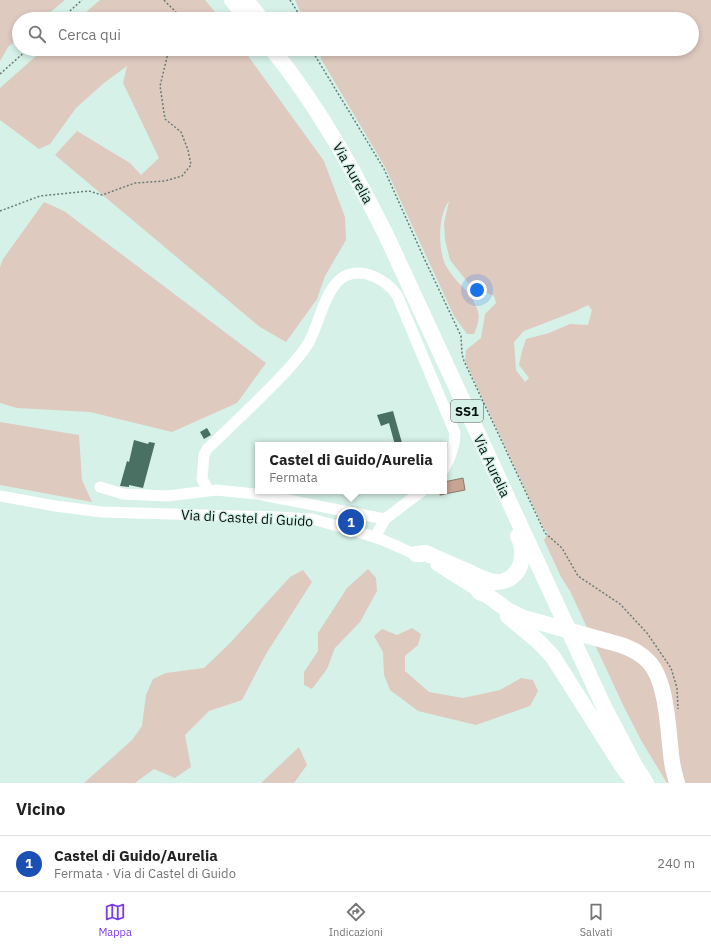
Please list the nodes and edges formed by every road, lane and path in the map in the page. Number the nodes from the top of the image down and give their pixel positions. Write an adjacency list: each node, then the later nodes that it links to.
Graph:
1 (82, 0): 6 (path)
2 (164, 0): 7 (path)
3 (232, 0): 8 (highway)
4 (246, 0): 9 (highway)
5 (290, 0): 10 (path)
6 (69, 12)
7 (177, 12)
8 (242, 12)
9 (255, 12)
10 (297, 12)
11 (20, 56): 16 (path)
12 (168, 56): 17 (path)
13 (278, 56): 18 (highway, Via Aurelia / SS1)
14 (290, 56): 33 (highway, Via Aurelia / SS1)
15 (315, 56): 30 (path)
16 (0, 74)
17 (0, 211)
18 (453, 380): 28 (highway); 32 (highway, Via Aurelia / SS1)
19 (447, 463): 21 (street)
20 (100, 487): 21 (street)
21 (209, 491): 22 (street)
22 (255, 494)
23 (257, 494): 26 (street)
24 (418, 494): 26 (street)
25 (0, 496): 27 (street, Via di Castel di Guido)
26 (385, 519): 27 (street)
27 (375, 537): 28 (street, Via di Castel di Guido)
28 (416, 554): 29 (street, Via di Castel di Guido)
29 (479, 592): 31 (highway); 34 (highway)
30 (678, 709)
31 (636, 783)
32 (646, 783)
33 (658, 783)
34 (677, 783)

